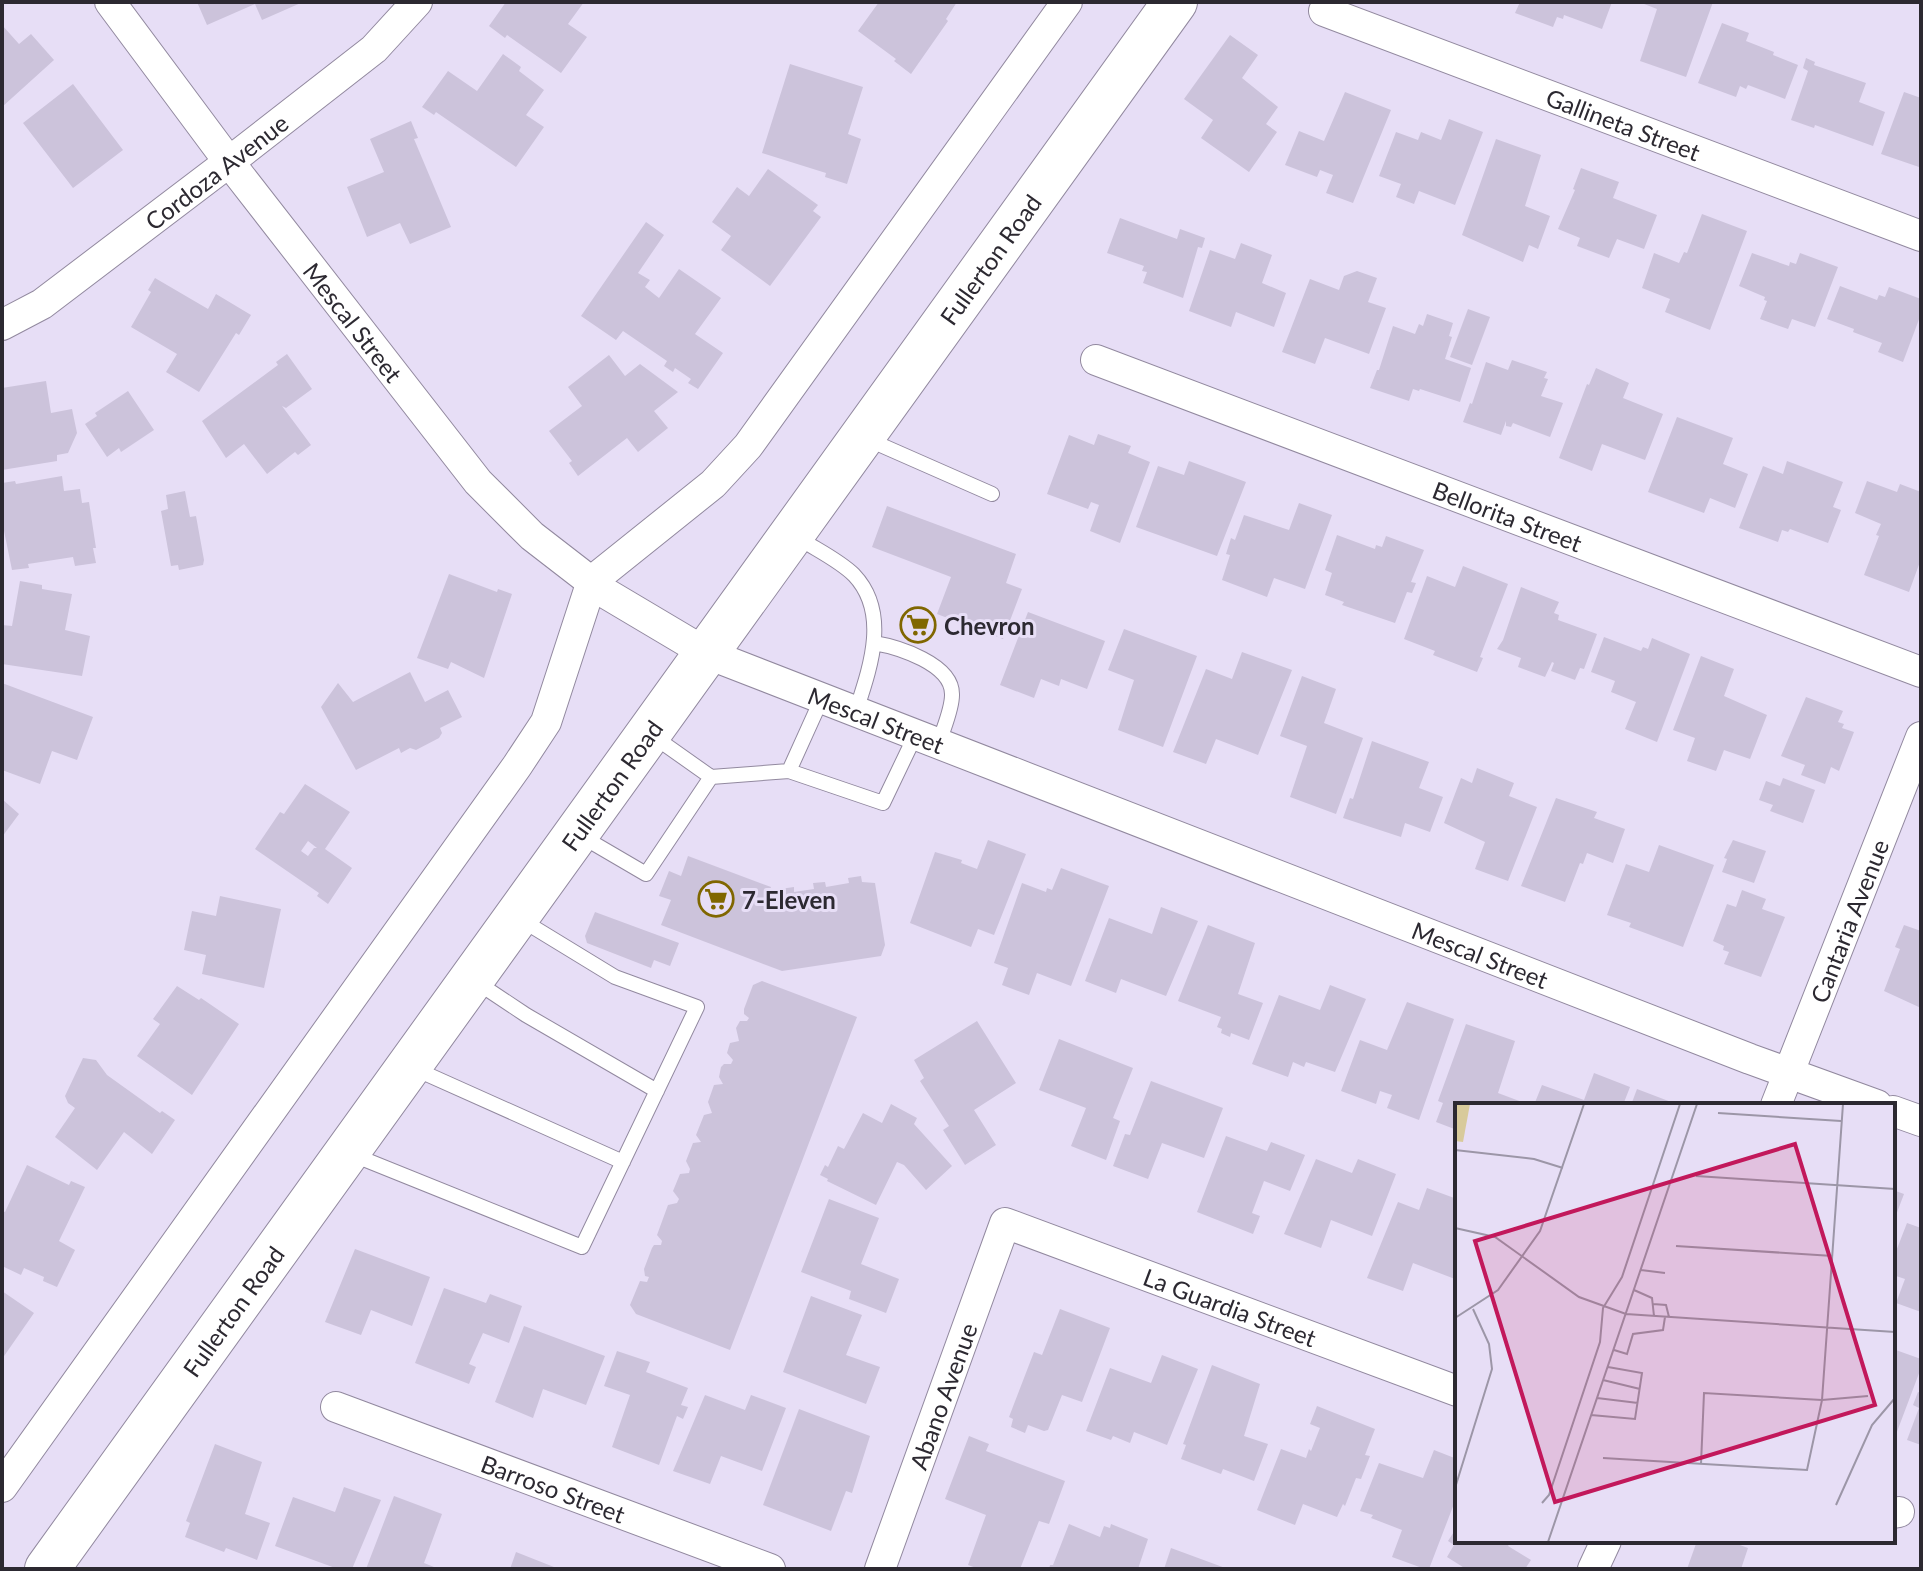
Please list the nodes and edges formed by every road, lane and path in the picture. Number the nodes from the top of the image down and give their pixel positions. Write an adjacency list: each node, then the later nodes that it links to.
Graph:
1 (110, 2): 6 (street, Mescal Street)
2 (417, 2): 6 (street, Cordoza Avenue)
3 (1067, 2): 13 (street)
4 (1175, 2): 10 (main road, Fullerton Road)
5 (1324, 11): 7 (street, Gallineta Street)
6 (229, 162): 8 (street, Cordoza Avenue); 13 (street, Mescal Street)
7 (1921, 236)
8 (2, 325)
9 (1096, 360): 16 (street, Bellorita Street)
10 (863, 437): 11 (lane); 12 (main road, Fullerton Road)
11 (992, 494)
12 (793, 535): 14 (lane); 15 (main road, Fullerton Road)
13 (592, 581): 15 (street, Mescal Street); 39 (street)
14 (874, 643): 18 (lane); 21 (lane)
15 (708, 654): 17 (street, Mescal Street); 19 (main road, Fullerton Road)
16 (1921, 672)
17 (822, 698): 18 (street, Mescal Street); 22 (lane)
18 (856, 711): 21 (street, Mescal Street)
19 (650, 734): 23 (lane); 24 (main road, Fullerton Road)
20 (1921, 737): 28 (street, Cantaria Avenue)
21 (927, 739): 22 (lane); 28 (street, Mescal Street)
22 (789, 771): 23 (lane)
23 (711, 777): 24 (lane)
24 (577, 833): 25 (main road, Fullerton Road)
25 (516, 916): 26 (main road, Fullerton Road); 29 (lane)
26 (471, 978): 27 (main road, Fullerton Road); 29 (lane)
27 (409, 1066): 34 (main road, Fullerton Road); 35 (lane)
28 (1788, 1074): 30 (street, Cantaria Avenue); 31 (street, Mescal Street)
29 (657, 1091): 35 (lane)
30 (1777, 1103)
31 (1871, 1103)
32 (1895, 1112): 33 (street)
33 (1921, 1121)
34 (346, 1152): 35 (lane); 41 (main road, Fullerton Road)
35 (623, 1162)
36 (1005, 1223): 37 (street, La Guardia Street); 43 (street, Abano Avenue)
37 (1455, 1390)
38 (336, 1407): 42 (street, Barroso Street)
39 (2, 1487)
40 (1605, 1543): 44 (street)
41 (47, 1569)
42 (770, 1569)
43 (880, 1569)
44 (1593, 1569)

